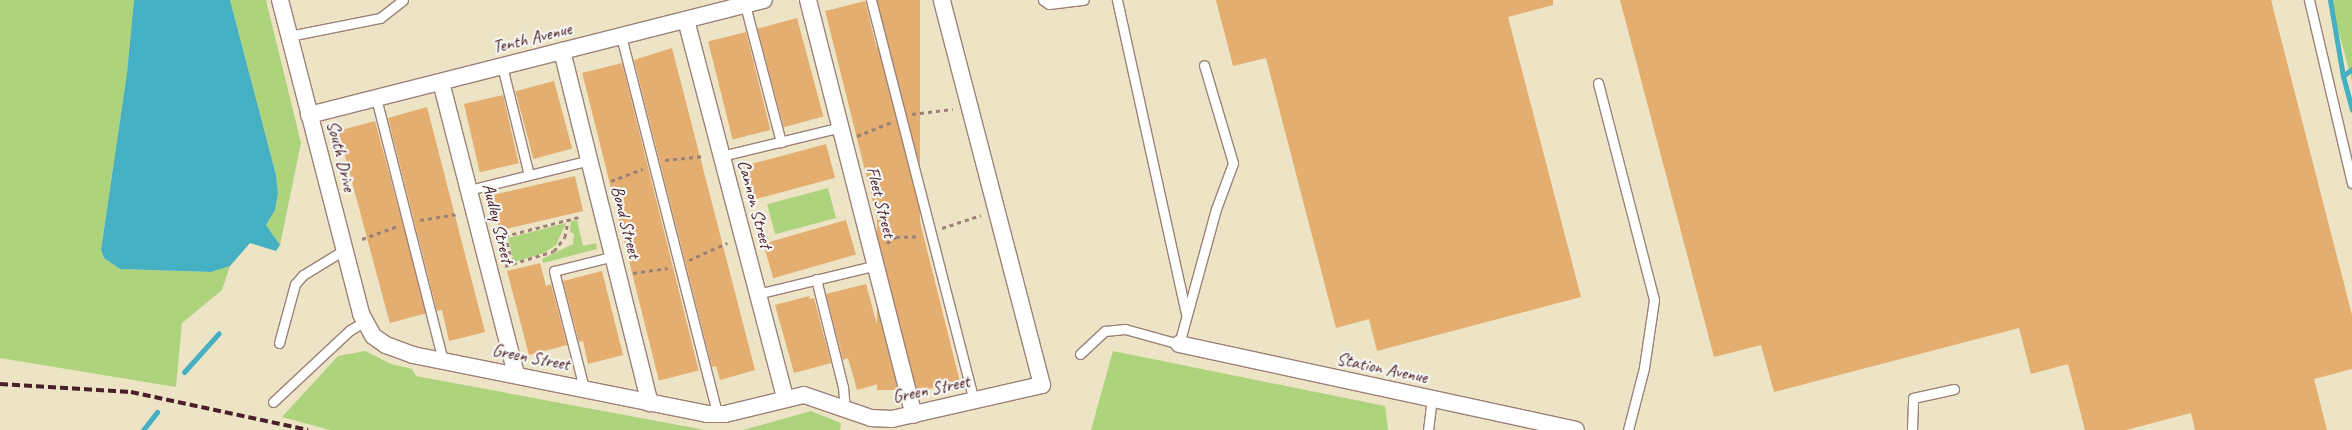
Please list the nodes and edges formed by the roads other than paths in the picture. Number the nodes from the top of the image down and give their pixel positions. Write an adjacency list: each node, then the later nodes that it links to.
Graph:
1 (280, 0): 13 (street, South Drive)
2 (403, 0): 13 (lane)
3 (764, 0): 11 (street, Tenth Avenue)
4 (808, 0): 22 (street, Fleet Street)
5 (871, 0): 45 (lane)
6 (942, 0): 45 (street, Green Street)
7 (1042, 0): 8 (lane)
8 (1084, 0)
9 (1117, 0): 34 (lane)
10 (2309, 0): 27 (lane)
11 (745, 5): 12 (street, Tenth Avenue); 23 (lane)
12 (686, 20): 14 (street, Tenth Avenue); 24 (street, Cannon Street)
13 (290, 36): 21 (street, South Drive)
14 (621, 36): 15 (street, Tenth Avenue); 49 (lane)
15 (562, 51): 17 (street, Tenth Avenue); 25 (street, Bond Street)
16 (1204, 65): 34 (lane)
17 (502, 66): 18 (street, Tenth Avenue); 26 (lane)
18 (441, 82): 20 (street, Tenth Avenue); 28 (street, Audley Street)
19 (1598, 83): 53 (lane)
20 (376, 98): 21 (street, Tenth Avenue); 39 (lane)
21 (309, 114): 29 (street, South Drive)
22 (841, 127): 23 (lane); 31 (street, Fleet Street)
23 (781, 142): 24 (lane)
24 (722, 156): 33 (street, Cannon Street)
25 (590, 160): 26 (lane); 30 (street, Bond Street)
26 (530, 175): 28 (lane)
27 (2352, 183)
28 (469, 190): 40 (street, Audley Street)
29 (344, 250): 35 (street, South Drive); 36 (lane)
30 (614, 256): 41 (lane); 47 (street, Bond Street)
31 (877, 265): 32 (lane); 50 (street, Fleet Street)
32 (816, 280): 33 (lane); 48 (lane)
33 (757, 294): 43 (street, Cannon Street)
34 (1187, 316): 37 (lane)
35 (364, 322): 39 (street, Green Street); 46 (lane)
36 (279, 343)
37 (1179, 344): 38 (lane); 44 (street, Station Avenue)
38 (1080, 354)
39 (443, 360): 40 (street, Green Street)
40 (516, 374): 41 (street, Green Street)
41 (584, 388): 47 (street, Green Street)
42 (1954, 389): 54 (lane)
43 (784, 397): 48 (street, Green Street); 49 (street, Green Street)
44 (1432, 399): 51 (lane); 52 (street, Station Avenue)
45 (974, 401): 50 (street, Green Street)
46 (273, 402)
47 (650, 403): 49 (street, Green Street)
48 (845, 408): 50 (street, Green Street)
49 (716, 414)
50 (914, 415)
51 (1428, 430)
52 (1576, 430)
53 (1628, 430)
54 (1912, 430)

